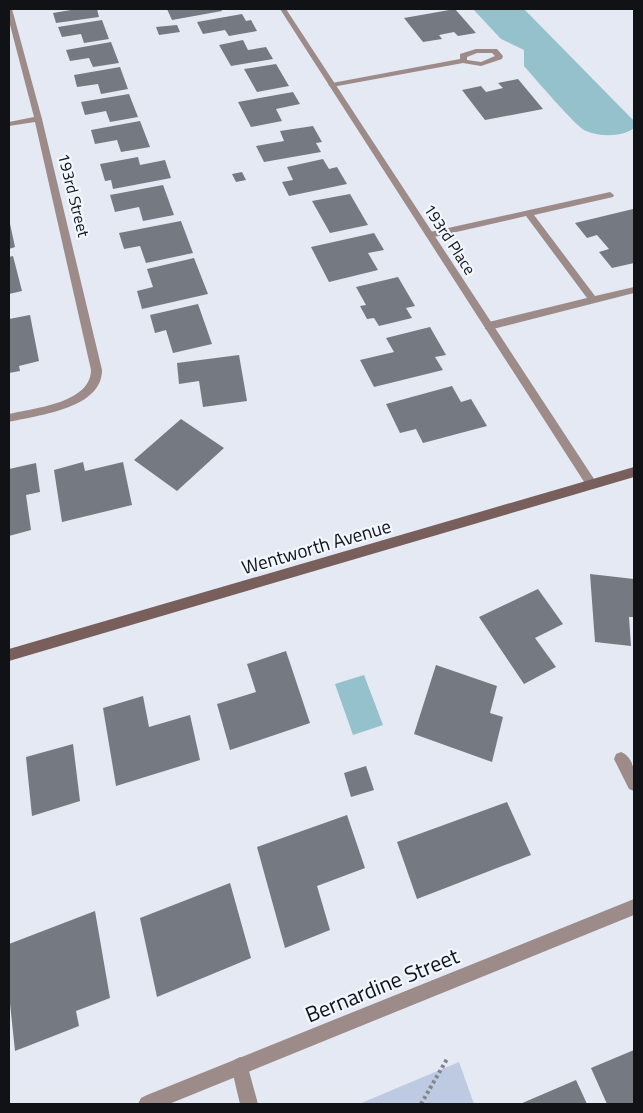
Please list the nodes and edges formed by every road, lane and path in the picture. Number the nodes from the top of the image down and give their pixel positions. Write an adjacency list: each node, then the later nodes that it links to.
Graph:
1 (9, 9): 5 (street, 193rd Street)
2 (283, 9): 4 (street, 193rd Place)
3 (464, 61): 4 (street)
4 (332, 84): 9 (street, 193rd Place)
5 (38, 119): 6 (street); 13 (street, 193rd Street)
6 (9, 124)
7 (610, 195): 8 (street)
8 (528, 213): 9 (street); 11 (street)
9 (430, 235): 12 (street, 193rd Place)
10 (634, 290): 11 (street)
11 (593, 300): 12 (street)
12 (489, 326): 15 (street, 193rd Place)
13 (9, 418)
14 (634, 472): 15 (street, Wentworth Avenue)
15 (592, 485): 16 (street, Wentworth Avenue)
16 (9, 655)
17 (621, 759): 18 (street)
18 (634, 784)
19 (634, 907): 21 (street, Bernardine Street)
20 (448, 1059): 24 (path)
21 (240, 1066): 22 (street, Bernardine Street); 23 (street)
22 (147, 1104)
23 (249, 1104)
24 (421, 1104)

